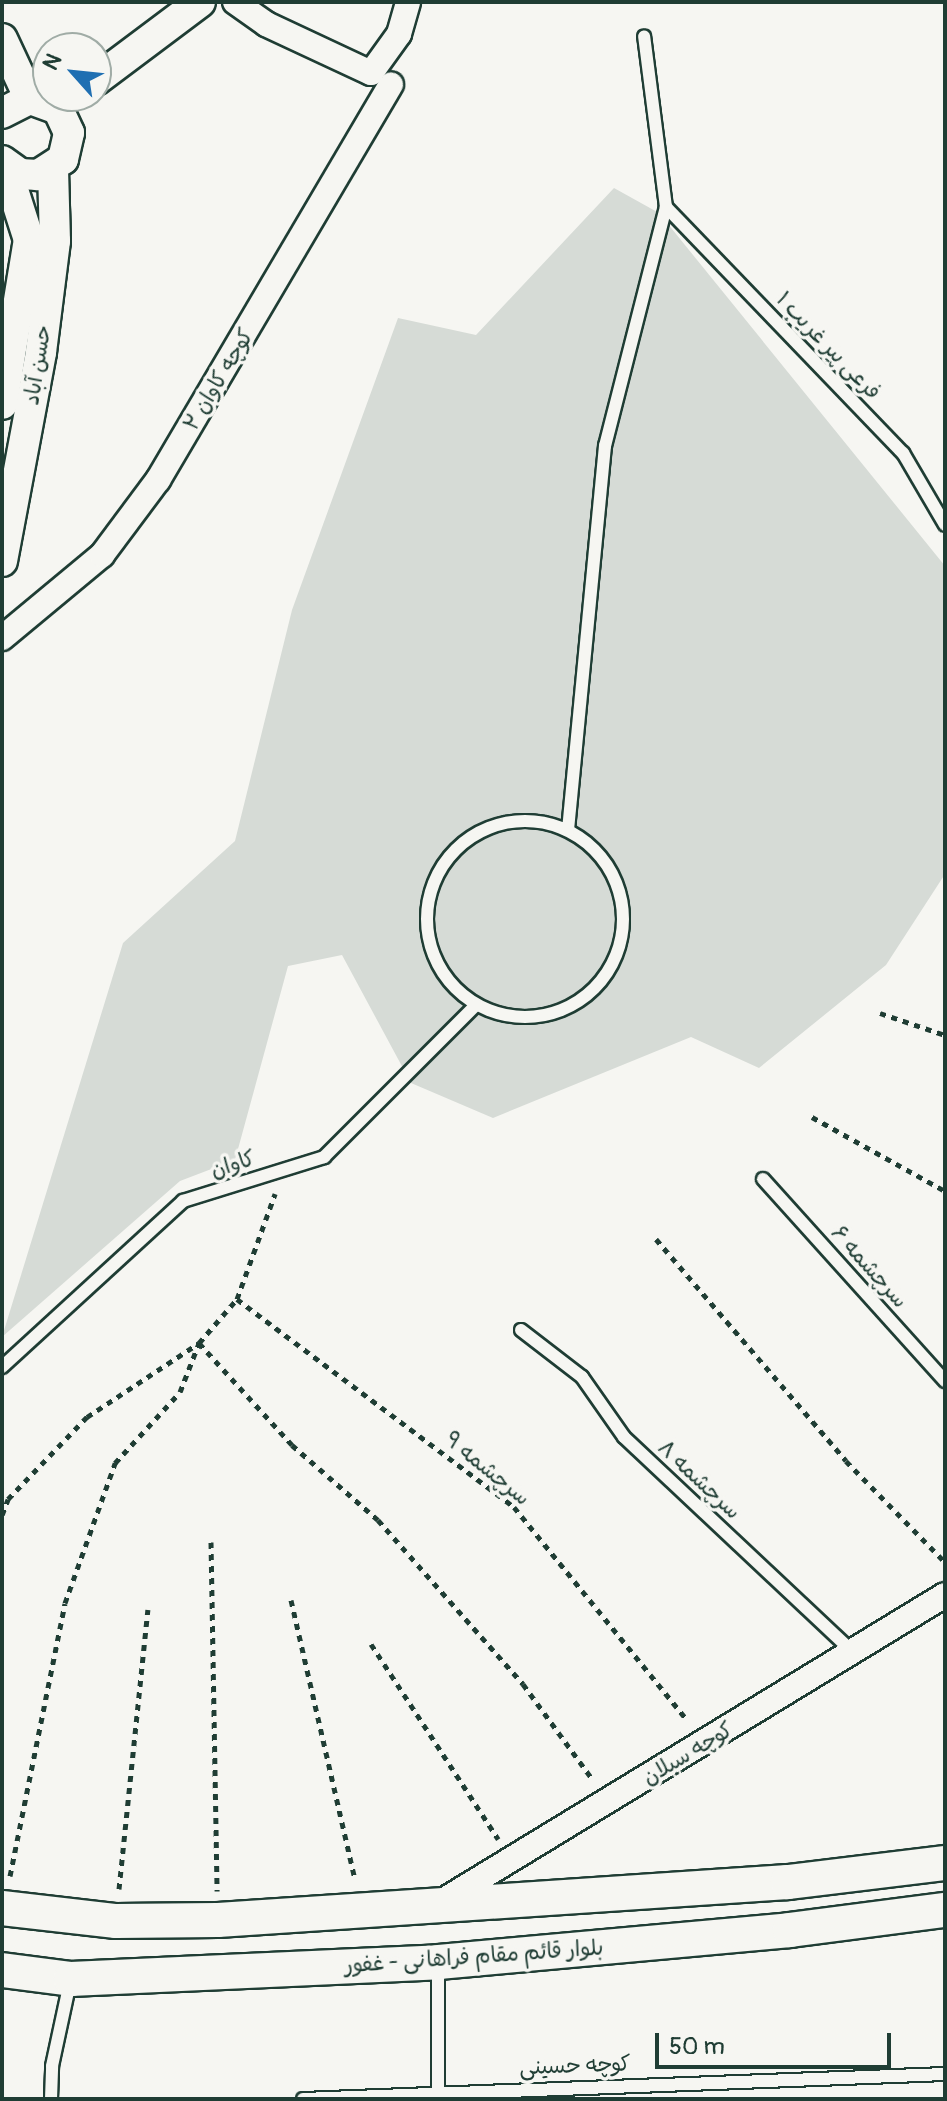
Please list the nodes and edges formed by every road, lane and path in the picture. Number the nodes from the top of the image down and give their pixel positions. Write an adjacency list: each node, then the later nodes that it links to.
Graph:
1 (200, 2): 6 (street)
2 (235, 2): 8 (street)
3 (408, 2): 8 (street, کوچه کاوان ۲)
4 (644, 36): 14 (lane)
5 (2, 39): 7 (street)
6 (112, 68)
7 (32, 75)
8 (381, 79): 18 (street, کوچه کاوان ۲)
9 (32, 106): 11 (street)
10 (59, 112): 13 (street)
11 (2, 113)
12 (4, 163): 13 (street); 15 (street, حسن آباد)
13 (53, 168): 17 (street, حسن آباد)
14 (666, 207): 16 (lane, فرعی پیر غریب ۱); 19 (lane)
15 (2, 404)
16 (945, 525)
17 (2, 561)
18 (2, 638)
19 (568, 830): 20 (lane); 20 (lane)
20 (476, 1005): 24 (lane, کاوان)
21 (880, 1013): 22 (path)
22 (945, 1035)
23 (812, 1117): 26 (path)
24 (284, 1169): 28 (path); 31 (lane, کاوان)
25 (763, 1179): 32 (lane, سرچشمه ۶)
26 (945, 1191)
27 (656, 1239): 35 (path)
28 (237, 1299): 30 (path); 41 (path, سرچشمه ۹)
29 (521, 1330): 40 (lane, سرچشمه ۸)
30 (199, 1343): 33 (path); 42 (path); 45 (path)
31 (2, 1367)
32 (945, 1381)
33 (2, 1515)
34 (211, 1542): 49 (path)
35 (945, 1562)
36 (945, 1595): 40 (street, کوچه سبلان)
37 (291, 1600): 48 (path)
38 (148, 1609): 50 (path)
39 (371, 1644): 43 (path)
40 (856, 1654): 41 (street, کوچه سبلان)
41 (706, 1743): 42 (street, کوچه سبلان)
42 (609, 1801): 43 (street, کوچه سبلان)
43 (511, 1860): 46 (street, کوچه سبلان)
44 (945, 1863): 46 (main road)
45 (3, 1908): 50 (main road)
46 (429, 1909): 48 (main road)
47 (945, 1910): 51 (main road, بلوار قائم مقام فراهانی - غفور)
48 (362, 1911): 49 (main road)
49 (218, 1920): 50 (main road)
50 (116, 1921)
51 (439, 1962): 53 (main road, بلوار قائم مقام فراهانی - غفور); 55 (lane)
52 (2, 1970): 53 (main road, بلوار قائم مقام فراهانی - غفور)
53 (71, 1979): 56 (lane)
54 (945, 2074): 55 (lane, کوچه حسینی)
55 (438, 2095): 57 (lane, کوچه حسینی)
56 (51, 2099)
57 (303, 2099)

